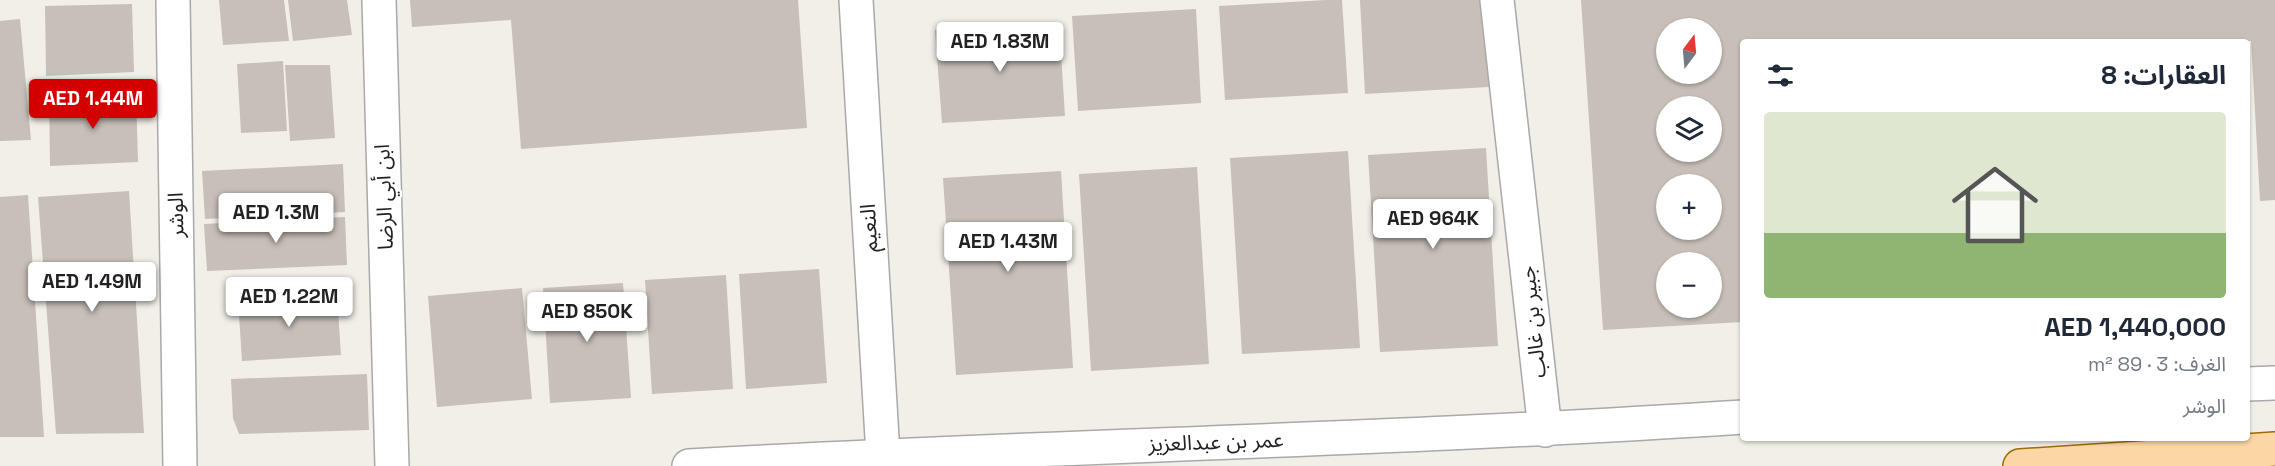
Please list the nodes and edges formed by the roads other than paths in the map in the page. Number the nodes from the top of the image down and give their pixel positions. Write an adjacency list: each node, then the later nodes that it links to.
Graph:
1 (173, 0): 11 (street, الوشر)
2 (379, 0): 12 (street, ابن أبي الرضا)
3 (856, 0): 10 (street, النعيم)
4 (1497, 0): 8 (street, جبير بن غالب)
5 (2275, 383): 6 (street)
6 (2250, 384)
7 (1740, 417): 8 (street, عمر بن عبدالعزيز)
8 (1545, 430): 10 (street, عمر بن عبدالعزيز)
9 (2275, 448): 14 (main road)
10 (883, 455): 13 (street, عمر بن عبدالعزيز)
11 (180, 466)
12 (392, 466)
13 (689, 466)
14 (2020, 466)

